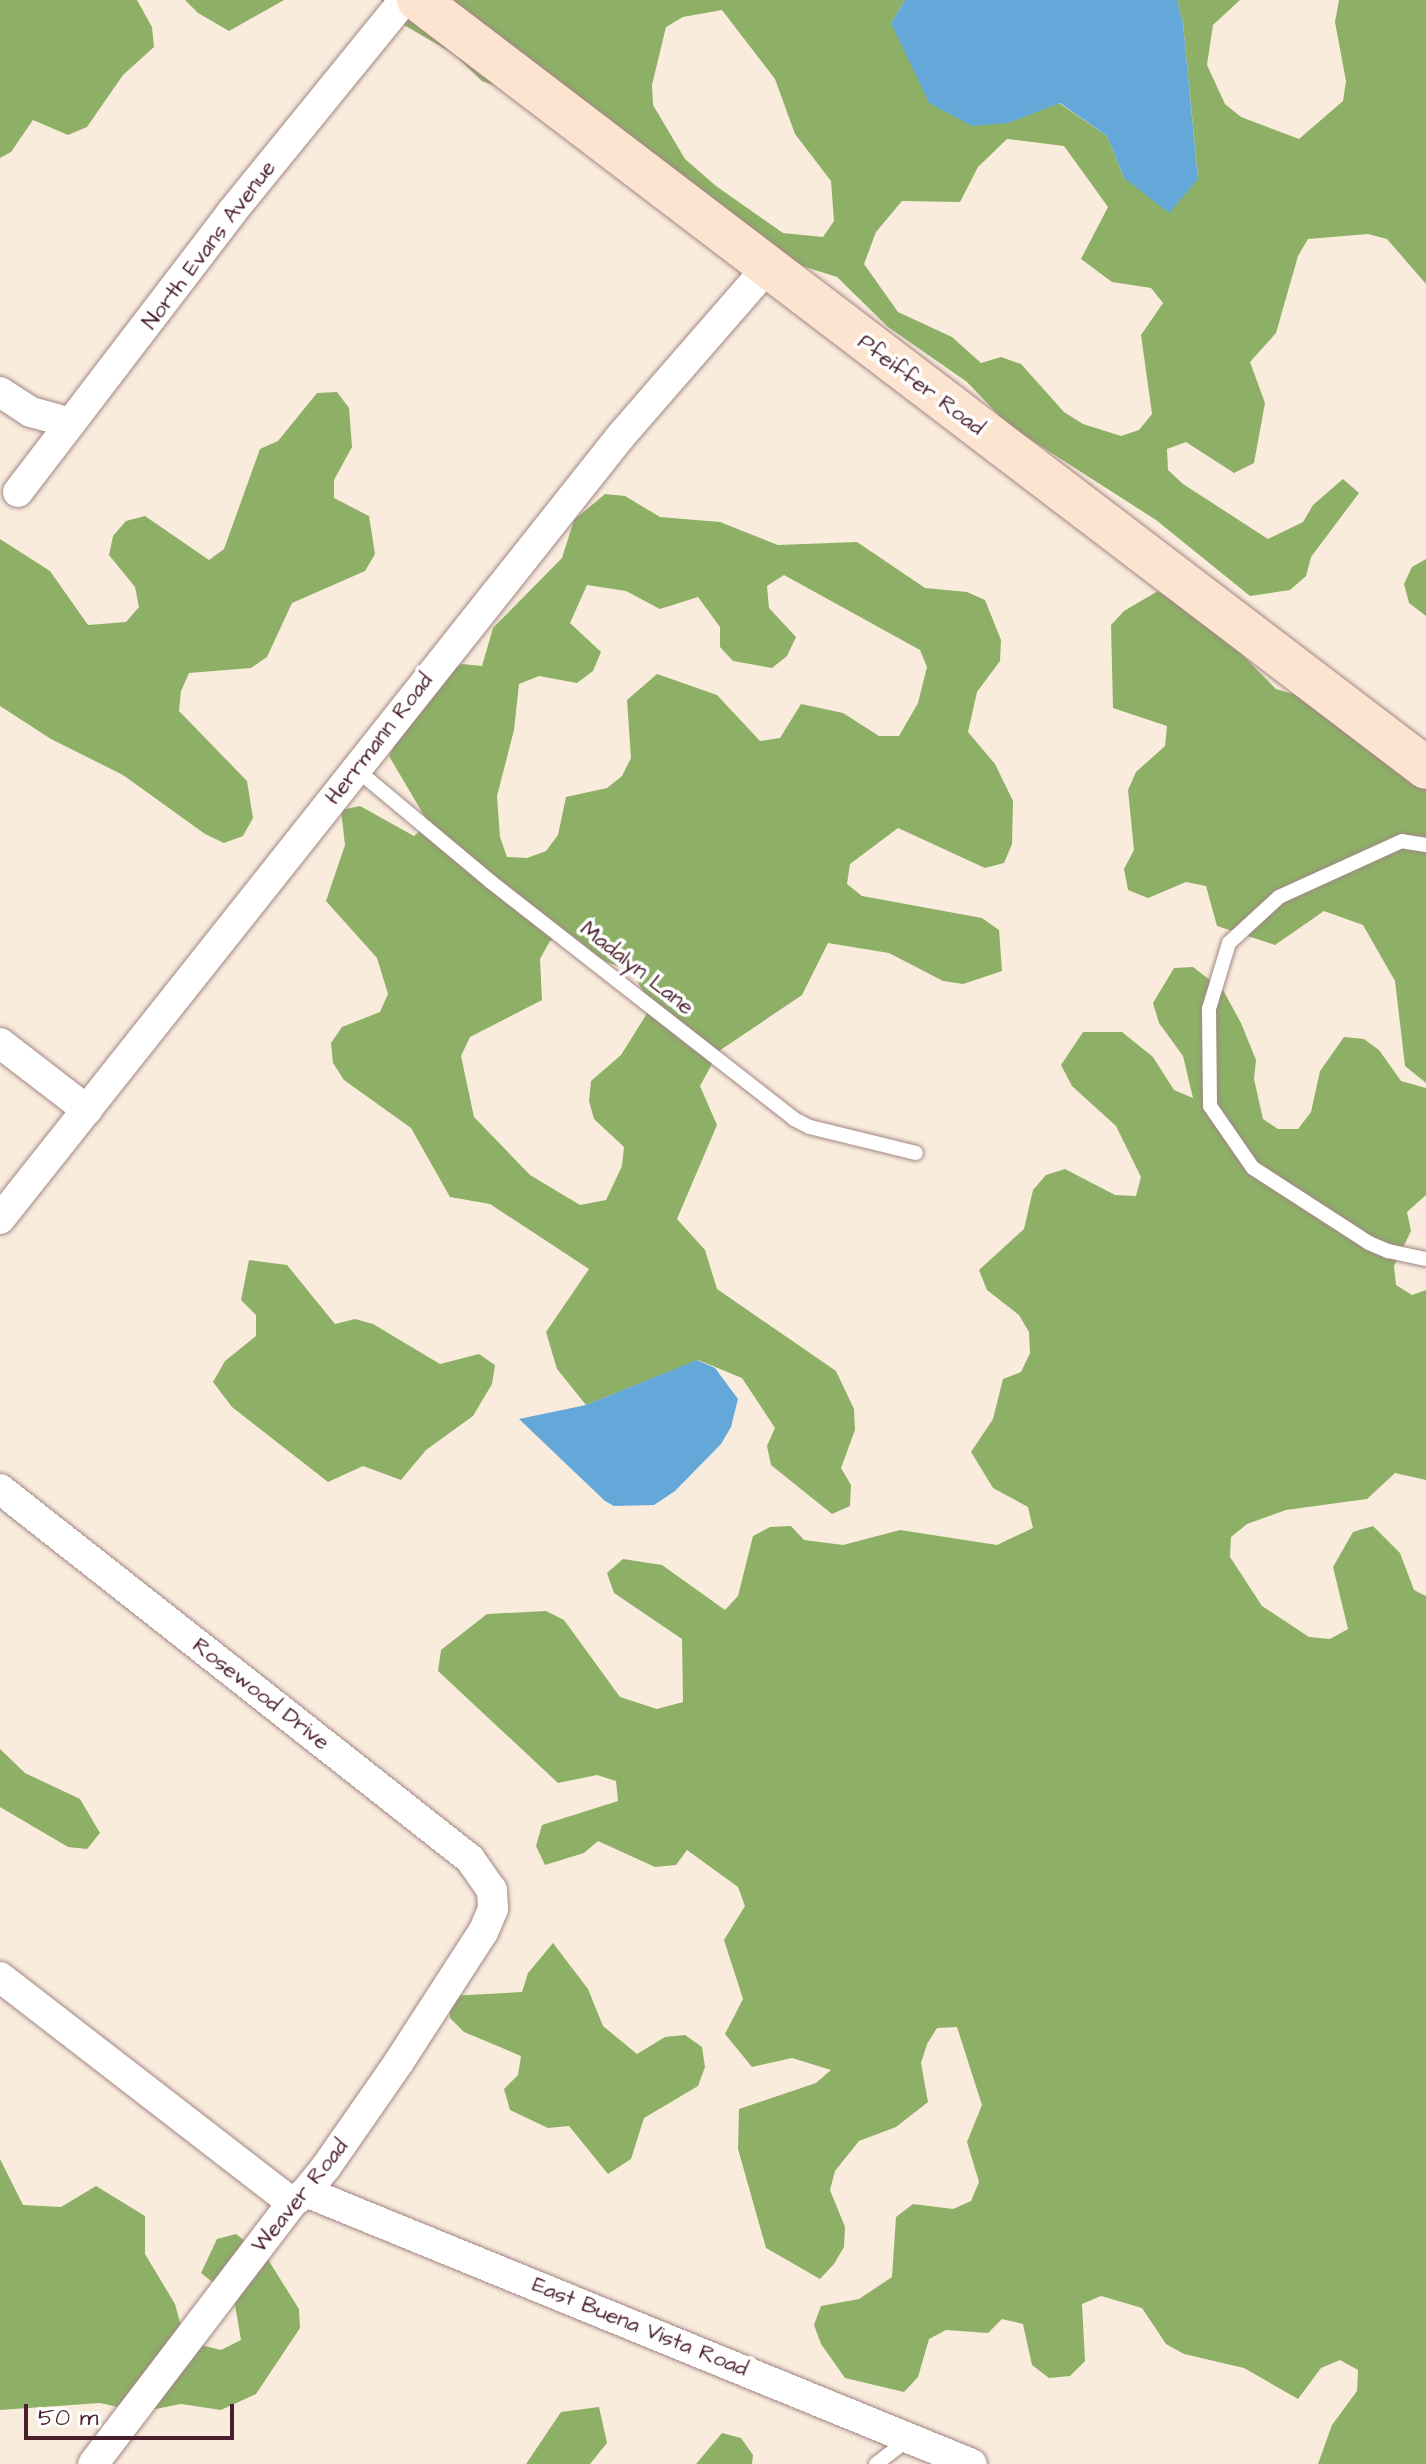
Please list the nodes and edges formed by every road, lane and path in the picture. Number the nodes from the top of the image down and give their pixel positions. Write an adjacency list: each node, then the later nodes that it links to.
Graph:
1 (404, 0): 5 (street, North Evans Avenue)
2 (418, 0): 3 (street, Pfeiffer Road)
3 (768, 267): 7 (street, Pfeiffer Road); 8 (street, Herrmann Road)
4 (0, 392): 5 (street)
5 (71, 423): 6 (street, North Evans Avenue)
6 (18, 492)
7 (1426, 768)
8 (356, 769): 11 (street, Herrmann Road); 12 (lane, Madalyn Lane)
9 (1426, 845): 14 (lane)
10 (0, 1043): 11 (street)
11 (87, 1110): 13 (street, Herrmann Road)
12 (916, 1153)
13 (0, 1219)
14 (1426, 1259)
15 (0, 1489): 16 (street, Rosewood Drive)
16 (491, 1917): 18 (street, Weaver Road)
17 (0, 1977): 18 (street, East Buena Vista Road)
18 (299, 2198): 19 (street, East Buena Vista Road); 20 (street, Weaver Road)
19 (910, 2438): 21 (lane); 22 (street, East Buena Vista Road)
20 (93, 2464)
21 (876, 2464)
22 (972, 2464)

